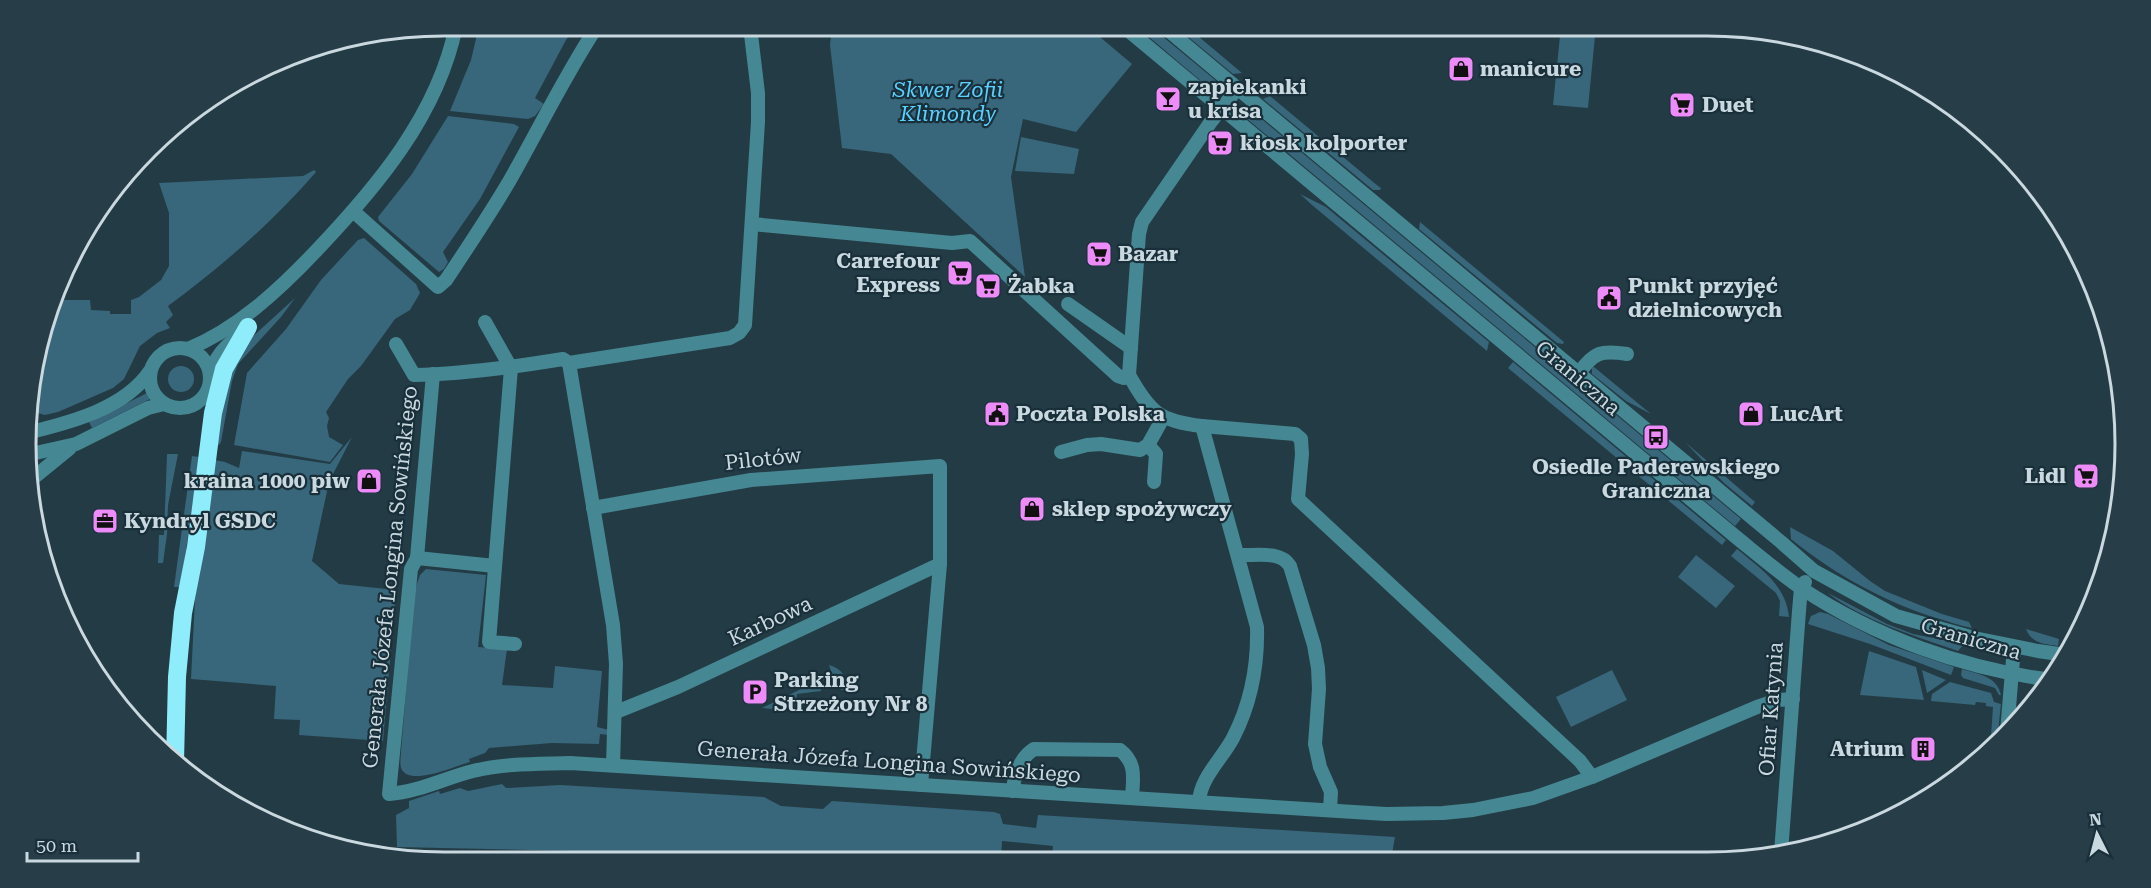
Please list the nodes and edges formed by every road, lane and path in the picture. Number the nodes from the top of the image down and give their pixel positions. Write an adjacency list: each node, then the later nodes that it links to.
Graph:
1 (453, 36): 8 (street)
2 (591, 36): 8 (street)
3 (751, 36): 9 (street)
4 (1135, 36): 7 (street, Graniczna)
5 (1175, 36): 6 (street, Graniczna)
6 (1237, 89): 7 (street); 21 (street, Graniczna)
7 (1221, 108): 15 (street); 41 (street, Graniczna)
8 (353, 211): 11 (street)
9 (752, 224): 18 (street); 23 (street)
10 (1068, 304): 15 (street)
11 (255, 309): 13 (street); 16 (street)
12 (485, 322): 19 (street)
13 (248, 327): 24 (street); 50 (highway)
14 (396, 344): 22 (street)
15 (1131, 348): 23 (street)
16 (188, 349): 20 (street); 24 (street)
17 (1627, 354): 21 (street, Graniczna)
18 (569, 363): 19 (street); 35 (street)
19 (511, 368): 22 (street); 39 (street)
20 (150, 371): 25 (street); 28 (street)
21 (1579, 373): 40 (street, Graniczna)
22 (433, 374): 37 (street, Generała Józefa Longina Sowińskiego)
23 (1129, 375): 26 (street)
24 (210, 376): 25 (street)
25 (164, 404): 29 (street)
26 (1163, 418): 27 (street); 30 (street)
27 (1202, 426): 36 (street); 52 (street)
28 (37, 430)
29 (76, 444): 32 (street); 33 (street)
30 (1148, 445): 31 (street); 34 (street)
31 (1061, 452)
32 (36, 453)
33 (37, 475)
34 (1154, 482)
35 (593, 508): 38 (street, Pilotów); 48 (street)
36 (1239, 555): 56 (street); 57 (street)
37 (417, 558): 39 (street); 51 (street, Generała Józefa Longina Sowińskiego)
38 (940, 564): 48 (street, Karbowa); 53 (street)
39 (495, 566): 42 (street)
40 (1814, 571): 41 (street); 43 (street, Graniczna)
41 (1801, 588): 45 (street, Graniczna); 47 (street, Ofiar Katynia)
42 (515, 644)
43 (2014, 647): 44 (street, Graniczna); 45 (street)
44 (2057, 654)
45 (2013, 673): 46 (street, Graniczna); 49 (street)
46 (2041, 678)
47 (1793, 699): 52 (street, Generała Józefa Longina Sowińskiego); 58 (street, Ofiar Katynia)
48 (616, 712): 51 (street)
49 (2008, 719)
50 (175, 751)
51 (613, 765): 53 (street, Generała Józefa Longina Sowińskiego)
52 (1592, 777): 57 (street, Generała Józefa Longina Sowińskiego)
53 (921, 785): 54 (street, Generała Józefa Longina Sowińskiego)
54 (1013, 791): 55 (street, Generała Józefa Longina Sowińskiego); 55 (street)
55 (1132, 798): 56 (street, Generała Józefa Longina Sowińskiego)
56 (1199, 802): 57 (street, Generała Józefa Longina Sowińskiego)
57 (1330, 810)
58 (1782, 845)

